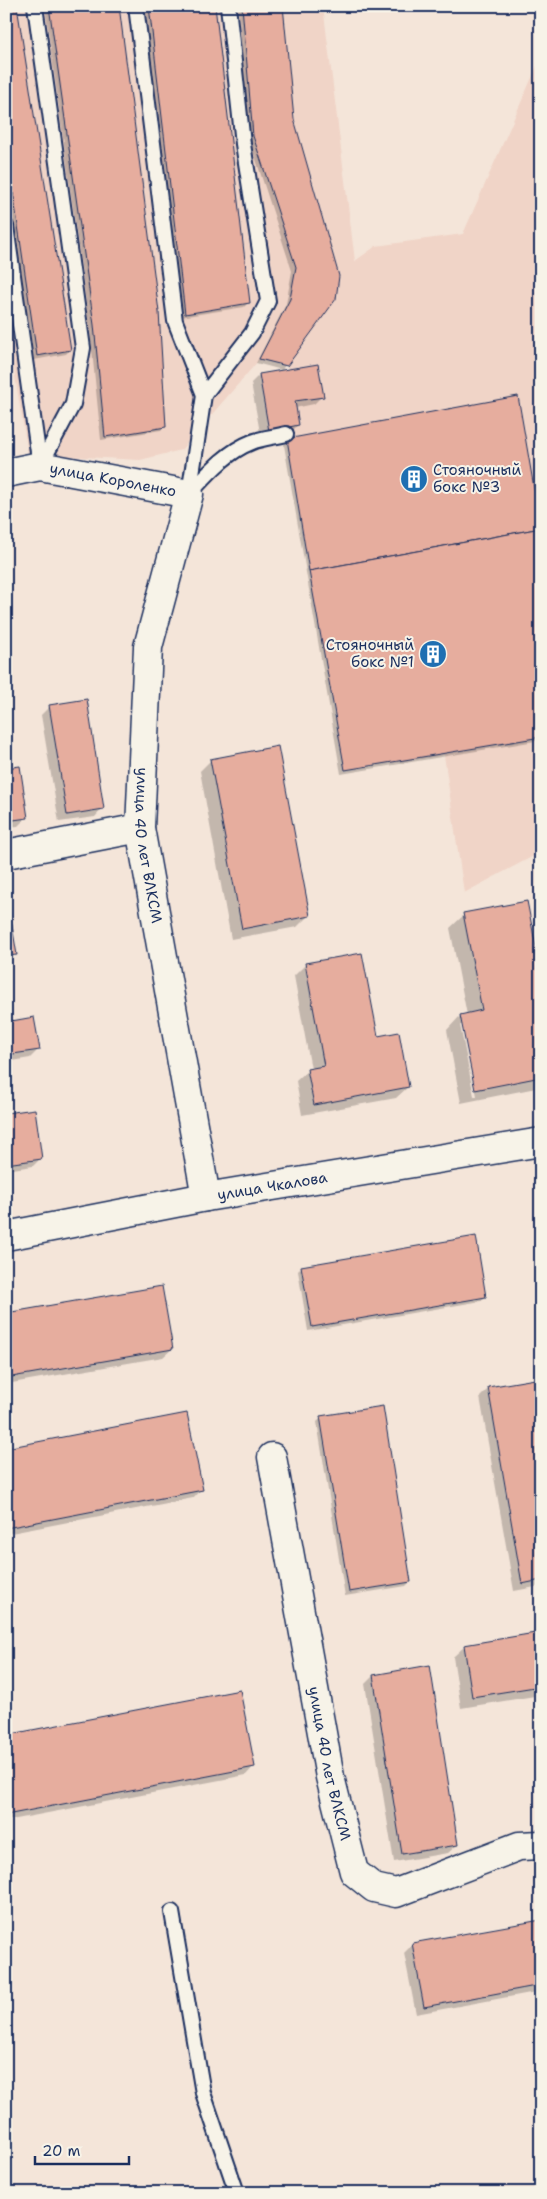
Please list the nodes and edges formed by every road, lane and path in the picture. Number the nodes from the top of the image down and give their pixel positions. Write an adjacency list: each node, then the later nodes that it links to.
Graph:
1 (35, 6): 7 (lane)
2 (136, 6): 5 (lane)
3 (228, 6): 5 (lane)
4 (6, 226): 7 (lane)
5 (204, 395): 9 (lane)
6 (286, 434): 9 (lane)
7 (40, 466): 8 (street, улица Короленко); 9 (street, улица Короленко)
8 (6, 473)
9 (189, 494): 10 (street, улица 40 лет ВЛКСМ)
10 (140, 828): 11 (street); 13 (street, улица 40 лет ВЛКСМ)
11 (6, 854)
12 (541, 1142): 13 (street, улица Чкалова)
13 (206, 1197): 14 (street, улица Чкалова)
14 (6, 1236)
15 (272, 1457): 16 (street, улица 40 лет ВЛКСМ)
16 (541, 1845)
17 (172, 1912): 18 (lane)
18 (237, 2193)

